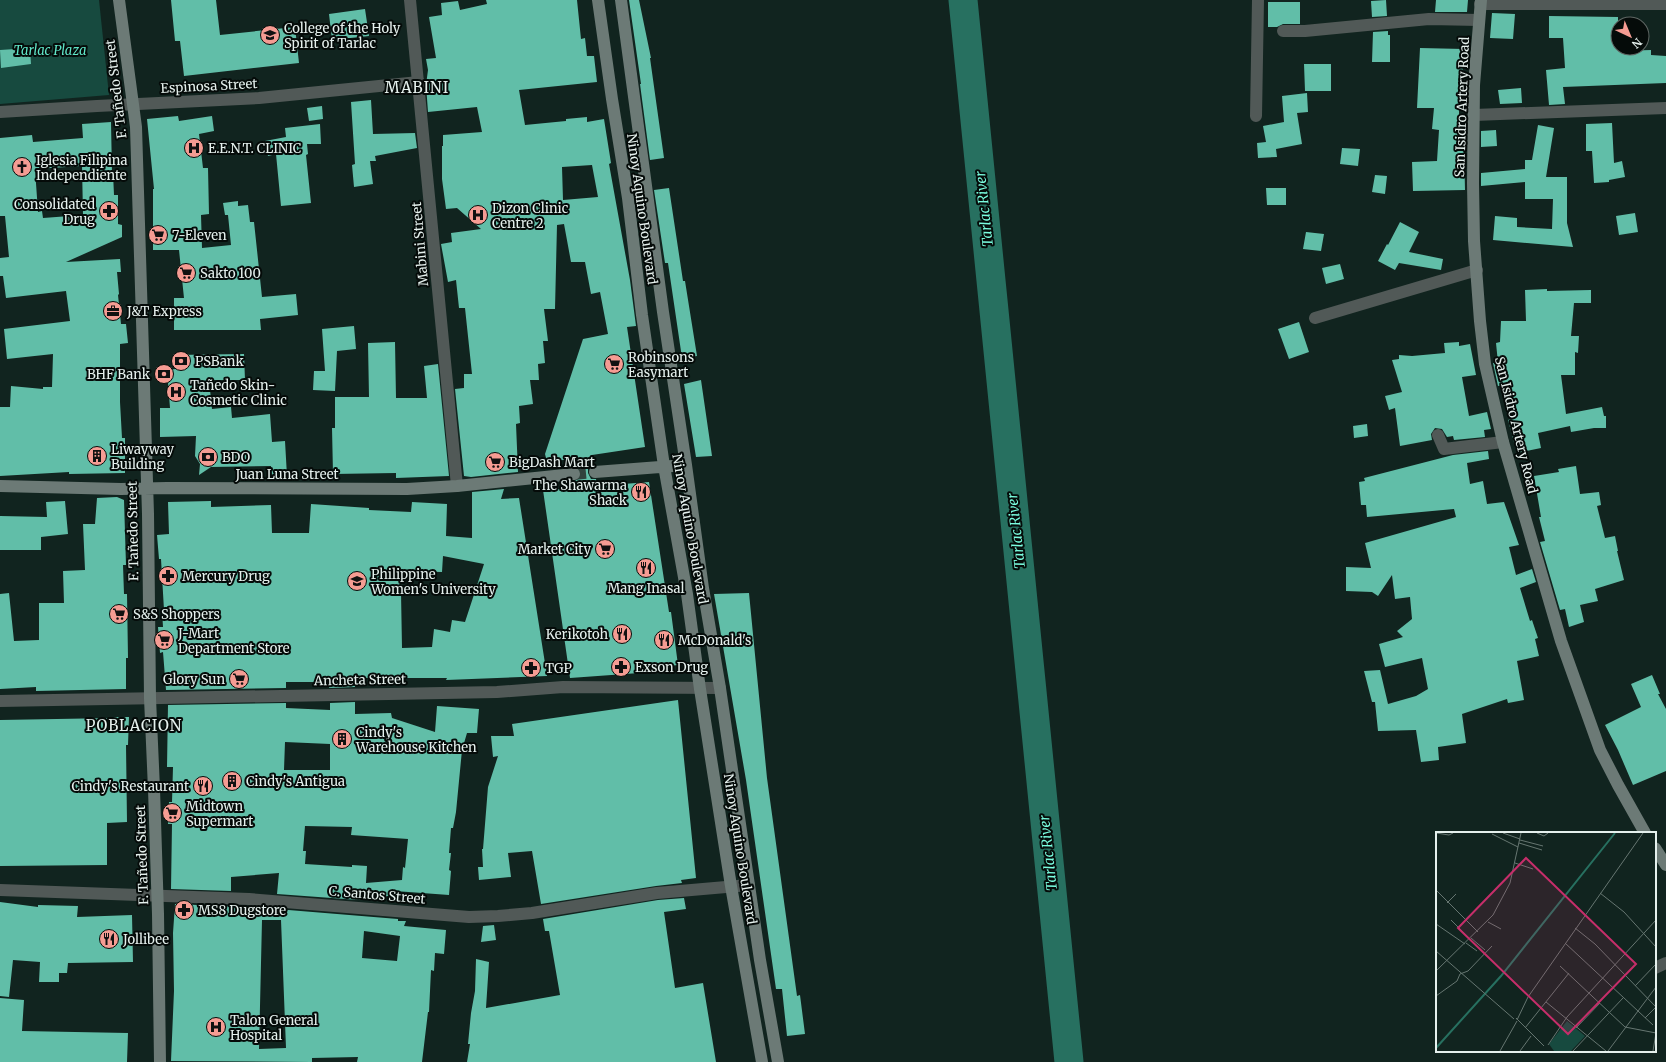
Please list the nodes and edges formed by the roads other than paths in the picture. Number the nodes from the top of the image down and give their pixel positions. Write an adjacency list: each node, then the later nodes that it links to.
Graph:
1 (119, 0): 11 (main road, F. Tañedo Street)
2 (410, 0): 10 (street, Mabini Street)
3 (598, 0): 21 (main road, Ninoy Aquino Boulevard)
4 (621, 0): 20 (main road, Ninoy Aquino Boulevard)
5 (1258, 0): 15 (street)
6 (1480, 2): 7 (street); 8 (main road, San Isidro Artery Road)
7 (1666, 4)
8 (1479, 20): 9 (street); 14 (main road, San Isidro Artery Road)
9 (1283, 31)
10 (419, 82): 11 (street, Espinosa Street); 25 (street, Mabini Street)
11 (133, 104): 13 (street, Espinosa Street); 26 (main road, F. Tañedo Street)
12 (1666, 108): 14 (street)
13 (0, 112)
14 (1474, 115): 16 (main road, San Isidro Artery Road)
15 (1256, 116)
16 (1477, 270): 17 (street); 19 (main road, San Isidro Artery Road)
17 (1316, 318)
18 (1438, 435): 19 (street)
19 (1504, 442): 31 (main road, San Isidro Artery Road)
20 (686, 464): 21 (main road); 27 (main road, Ninoy Aquino Boulevard)
21 (664, 466): 22 (main road); 28 (main road, Ninoy Aquino Boulevard)
22 (595, 472)
23 (574, 474): 25 (main road, Juan Luna Street)
24 (0, 486): 26 (main road, Juan Luna Street)
25 (457, 486): 26 (main road, Juan Luna Street)
26 (147, 488): 29 (main road, F. Tañedo Street)
27 (720, 688): 28 (street, Ancheta Street); 34 (main road, Ninoy Aquino Boulevard)
28 (700, 689): 29 (street, Ancheta Street); 35 (main road, Ninoy Aquino Boulevard)
29 (150, 698): 30 (street, Ancheta Street); 37 (main road, F. Tañedo Street)
30 (0, 701)
31 (1644, 832)
32 (1656, 849): 33 (main road)
33 (1666, 864)
34 (749, 885): 35 (street, C. Santos Street); 42 (main road, Ninoy Aquino Boulevard)
35 (731, 886): 37 (street, C. Santos Street); 41 (main road, Ninoy Aquino Boulevard)
36 (0, 890): 37 (street, C. Santos Street)
37 (158, 896): 40 (main road, F. Tañedo Street)
38 (1666, 963): 39 (street)
39 (1656, 968)
40 (160, 1062)
41 (762, 1062)
42 (778, 1062)

